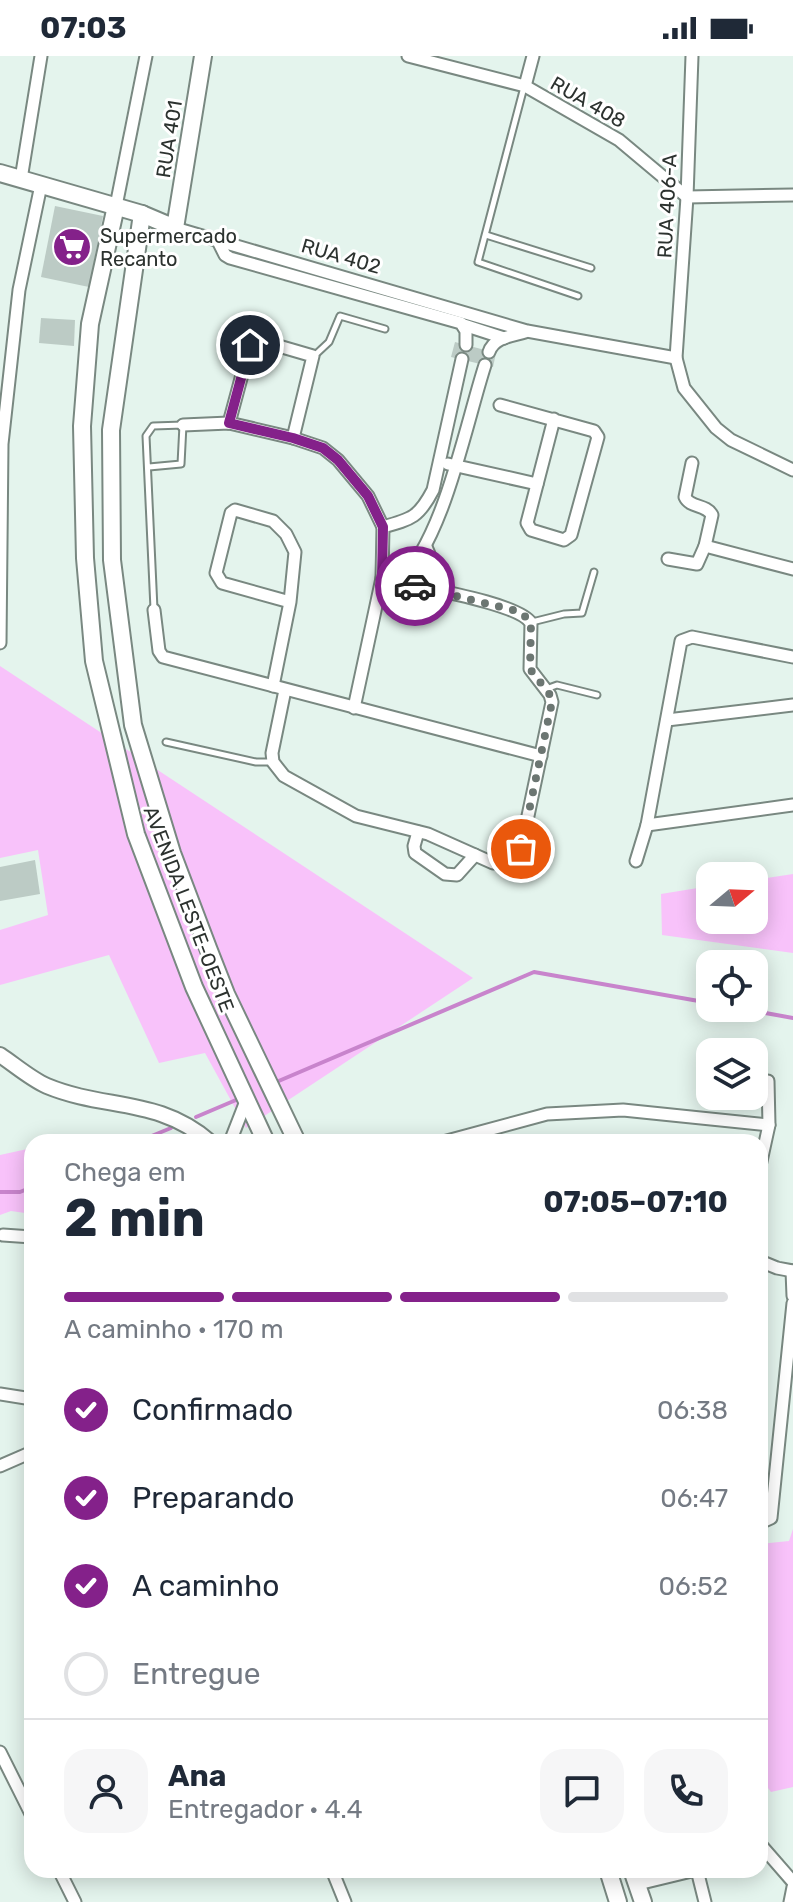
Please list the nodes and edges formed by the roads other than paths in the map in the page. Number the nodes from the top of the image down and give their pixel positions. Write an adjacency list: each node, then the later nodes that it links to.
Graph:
1 (41, 56): 9 (street)
2 (146, 56): 13 (street)
3 (203, 56): 15 (main road, RUA 401)
4 (408, 56): 7 (street, RUA 408)
5 (533, 56): 7 (street)
6 (692, 56): 12 (street, RUA 406-A)
7 (525, 86): 12 (street, RUA 408); 16 (lane)
8 (0, 173): 9 (main road, RUA 402)
9 (21, 179): 10 (main road, RUA 402)
10 (41, 185): 13 (main road, RUA 402); 53 (street)
11 (793, 195): 12 (street)
12 (687, 197): 27 (street, RUA 406-A)
13 (116, 206): 14 (main road, RUA 402); 71 (main road, AVENIDA LESTE-OESTE)
14 (142, 214): 15 (main road, RUA 402); 70 (main road, AVENIDA LESTE-OESTE)
15 (175, 228): 17 (street, RUA 402)
16 (486, 235): 18 (lane); 19 (lane)
17 (218, 241): 20 (street); 22 (street, RUA 402)
18 (591, 268)
19 (578, 296)
20 (464, 325): 23 (street); 24 (street)
21 (385, 329): 26 (lane)
22 (527, 331): 23 (street); 27 (street, RUA 402)
23 (504, 338): 25 (street)
24 (466, 345)
25 (489, 352)
26 (313, 356): 32 (street); 34 (street)
27 (676, 358): 39 (street)
28 (462, 359): 35 (street)
29 (485, 365): 37 (street)
30 (500, 405): 31 (street)
31 (554, 419): 40 (street); 40 (street)
32 (229, 423): 33 (street); 34 (street)
33 (183, 425): 38 (lane); 38 (lane)
34 (293, 438): 41 (street)
35 (441, 462): 37 (street); 41 (street)
36 (692, 463): 42 (street)
37 (454, 465): 40 (street); 43 (street)
38 (149, 467): 51 (lane)
39 (793, 470)
40 (537, 484)
41 (383, 527): 47 (street)
42 (705, 546): 44 (street); 45 (street)
43 (426, 547): 48 (street); 49 (street)
44 (668, 559)
45 (793, 569)
46 (594, 572): 52 (lane)
47 (382, 578): 48 (street); 60 (street)
48 (398, 583): 49 (street)
49 (445, 591): 52 (street)
50 (290, 602): 50 (street); 55 (street)
51 (154, 610): 55 (street)
52 (531, 623): 57 (street)
53 (0, 643)
54 (793, 657): 61 (street)
55 (273, 686): 56 (street)
56 (285, 690): 60 (street); 64 (street)
57 (545, 690): 58 (lane); 63 (street)
58 (597, 695)
59 (793, 705): 61 (street)
60 (354, 708): 63 (street)
61 (667, 720): 66 (street)
62 (166, 742): 64 (lane)
63 (541, 756): 68 (street)
64 (273, 762): 67 (street)
65 (793, 805): 66 (street)
66 (647, 825): 69 (street)
67 (418, 832): 68 (street); 68 (street)
68 (475, 855)
69 (636, 861)
70 (189, 897): 71 (main road); 72 (main road, AVENIDA LESTE-OESTE)
71 (163, 904): 73 (main road, AVENIDA LESTE-OESTE)
72 (200, 927): 73 (main road); 81 (main road, AVENIDA LESTE-OESTE)
73 (174, 935): 76 (main road, AVENIDA LESTE-OESTE)
74 (0, 1055): 78 (street)
75 (768, 1081): 77 (street)
76 (246, 1101): 79 (street); 80 (main road, AVENIDA LESTE-OESTE)
77 (769, 1125): 82 (street); 83 (street)
78 (201, 1134)
79 (233, 1134)
80 (262, 1134)
81 (293, 1134)
82 (477, 1134)
83 (767, 1134)
84 (3, 1235): 85 (street)
85 (24, 1236)
86 (768, 1264): 87 (street)
87 (792, 1271): 88 (street)
88 (793, 1296)
89 (793, 1303): 94 (street)
90 (0, 1394): 91 (street)
91 (24, 1398)
92 (24, 1456): 93 (street)
93 (0, 1466)
94 (768, 1519)
95 (0, 1752): 96 (street)
96 (24, 1800)
97 (768, 1855): 103 (street)
98 (62, 1878): 104 (street)
99 (335, 1878): 105 (street)
100 (610, 1878): 106 (main road)
101 (635, 1878): 107 (main road)
102 (699, 1878): 108 (street)
103 (793, 1884): 109 (street)
104 (71, 1901)
105 (345, 1902)
106 (618, 1902)
107 (643, 1902)
108 (705, 1902)
109 (790, 1902)

